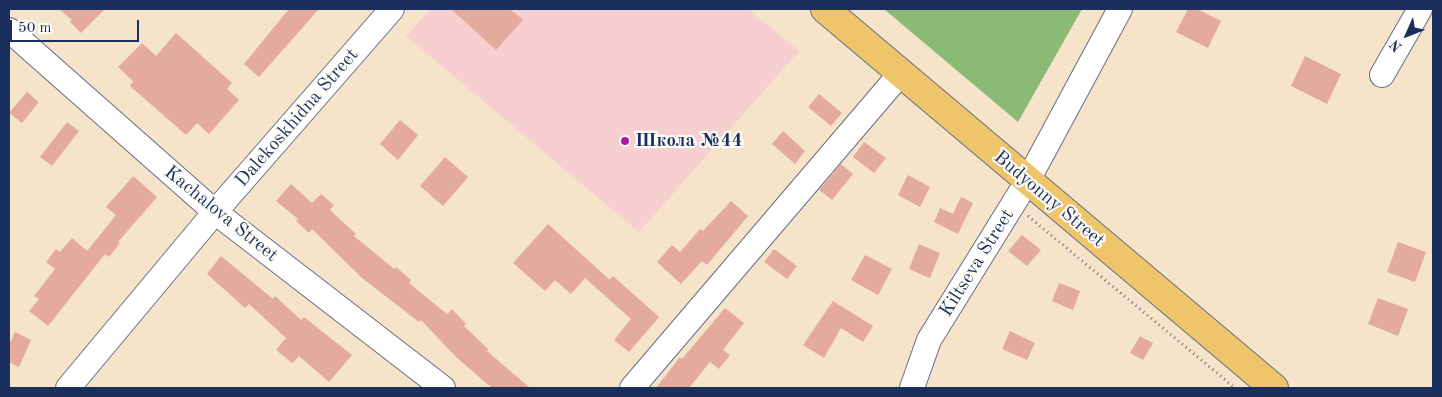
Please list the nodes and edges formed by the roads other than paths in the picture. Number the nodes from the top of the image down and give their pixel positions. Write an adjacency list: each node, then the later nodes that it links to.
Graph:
1 (392, 9): 9 (street, Dalekoskhidna Street)
2 (825, 9): 6 (main road, Budyonny Street)
3 (1120, 9): 8 (street, Kiltseva Street)
4 (1420, 9): 7 (street)
5 (9, 30): 9 (street, Kachalova Street)
6 (902, 73): 8 (main road, Budyonny Street); 13 (street)
7 (1382, 75)
8 (1028, 180): 10 (main road, Budyonny Street); 14 (street, Kiltseva Street)
9 (215, 212): 11 (street, Dalekoskhidna Street); 12 (street, Kachalova Street)
10 (1253, 384)
11 (68, 388)
12 (443, 388)
13 (632, 388)
14 (912, 388)

